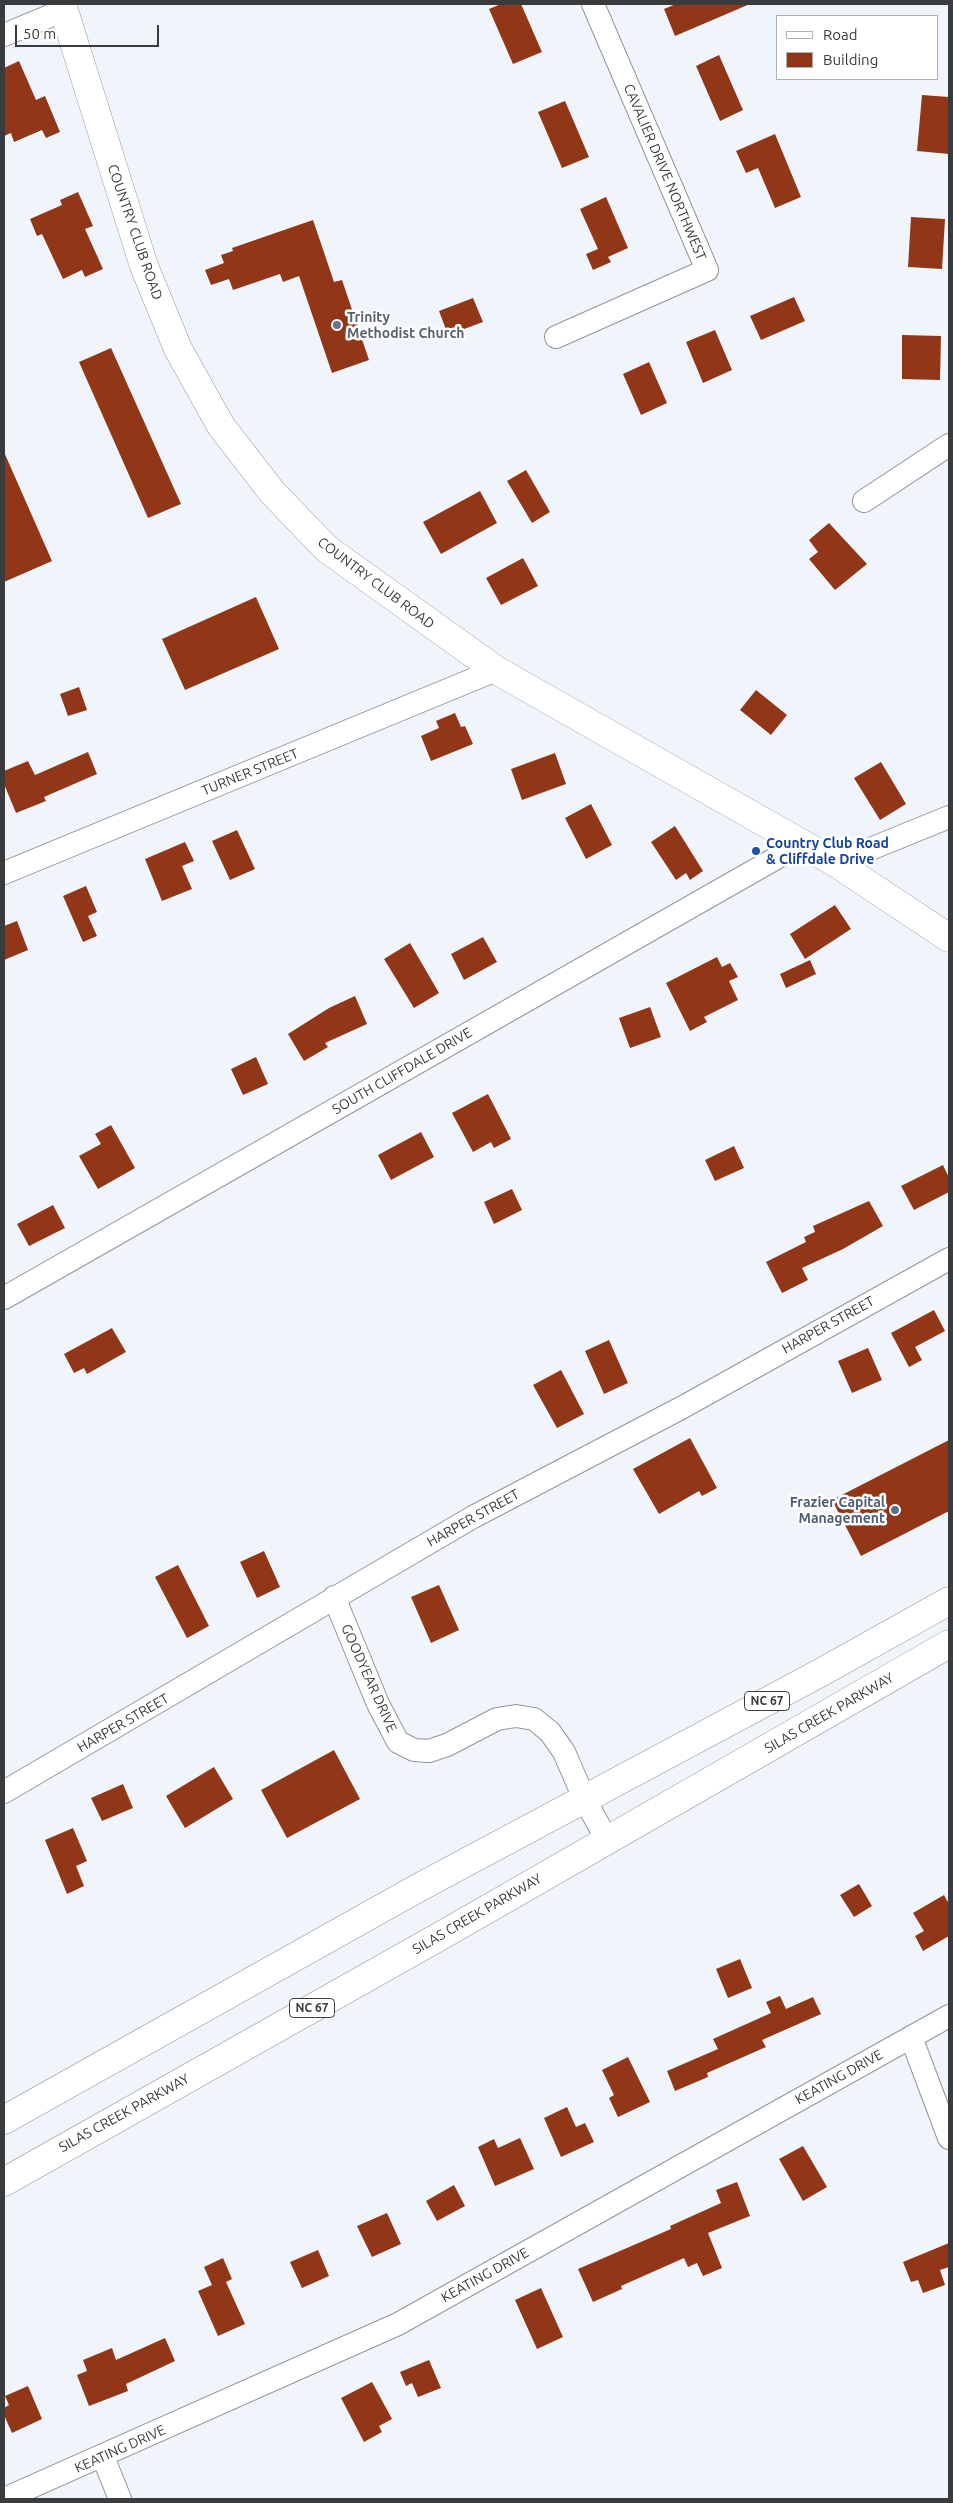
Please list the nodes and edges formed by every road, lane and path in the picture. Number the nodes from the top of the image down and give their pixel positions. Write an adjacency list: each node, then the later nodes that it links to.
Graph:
1 (593, 4): 4 (street, CAVALIER DRIVE NORTHWEST)
2 (63, 7): 3 (street); 7 (main road, COUNTRY CLUB ROAD)
3 (4, 35)
4 (556, 337)
5 (949, 445): 6 (street)
6 (864, 501)
7 (496, 670): 9 (main road, COUNTRY CLUB ROAD); 11 (street, TURNER STREET)
8 (949, 817): 10 (street)
9 (801, 844): 10 (main road, COUNTRY CLUB ROAD); 14 (street, SOUTH CLIFFDALE DRIVE)
10 (836, 863): 12 (main road, COUNTRY CLUB ROAD)
11 (4, 873)
12 (949, 938)
13 (949, 1259): 15 (street, HARPER STREET)
14 (4, 1298)
15 (334, 1597): 18 (street, HARPER STREET); 19 (street, GOODYEAR DRIVE)
16 (949, 1600): 19 (main road, NC 67)
17 (949, 1644): 20 (main road, SILAS CREEK PARKWAY / NC 67)
18 (4, 1792)
19 (584, 1798): 20 (street, GOODYEAR DRIVE); 23 (main road, NC 67)
20 (607, 1840): 25 (main road, SILAS CREEK PARKWAY / NC 67)
21 (949, 2016): 22 (street, KEATING DRIVE)
22 (911, 2037): 24 (street); 26 (street, KEATING DRIVE)
23 (4, 2120)
24 (949, 2138)
25 (4, 2182)
26 (103, 2457): 27 (street, KEATING DRIVE); 28 (street)
27 (4, 2499)
28 (120, 2499)

